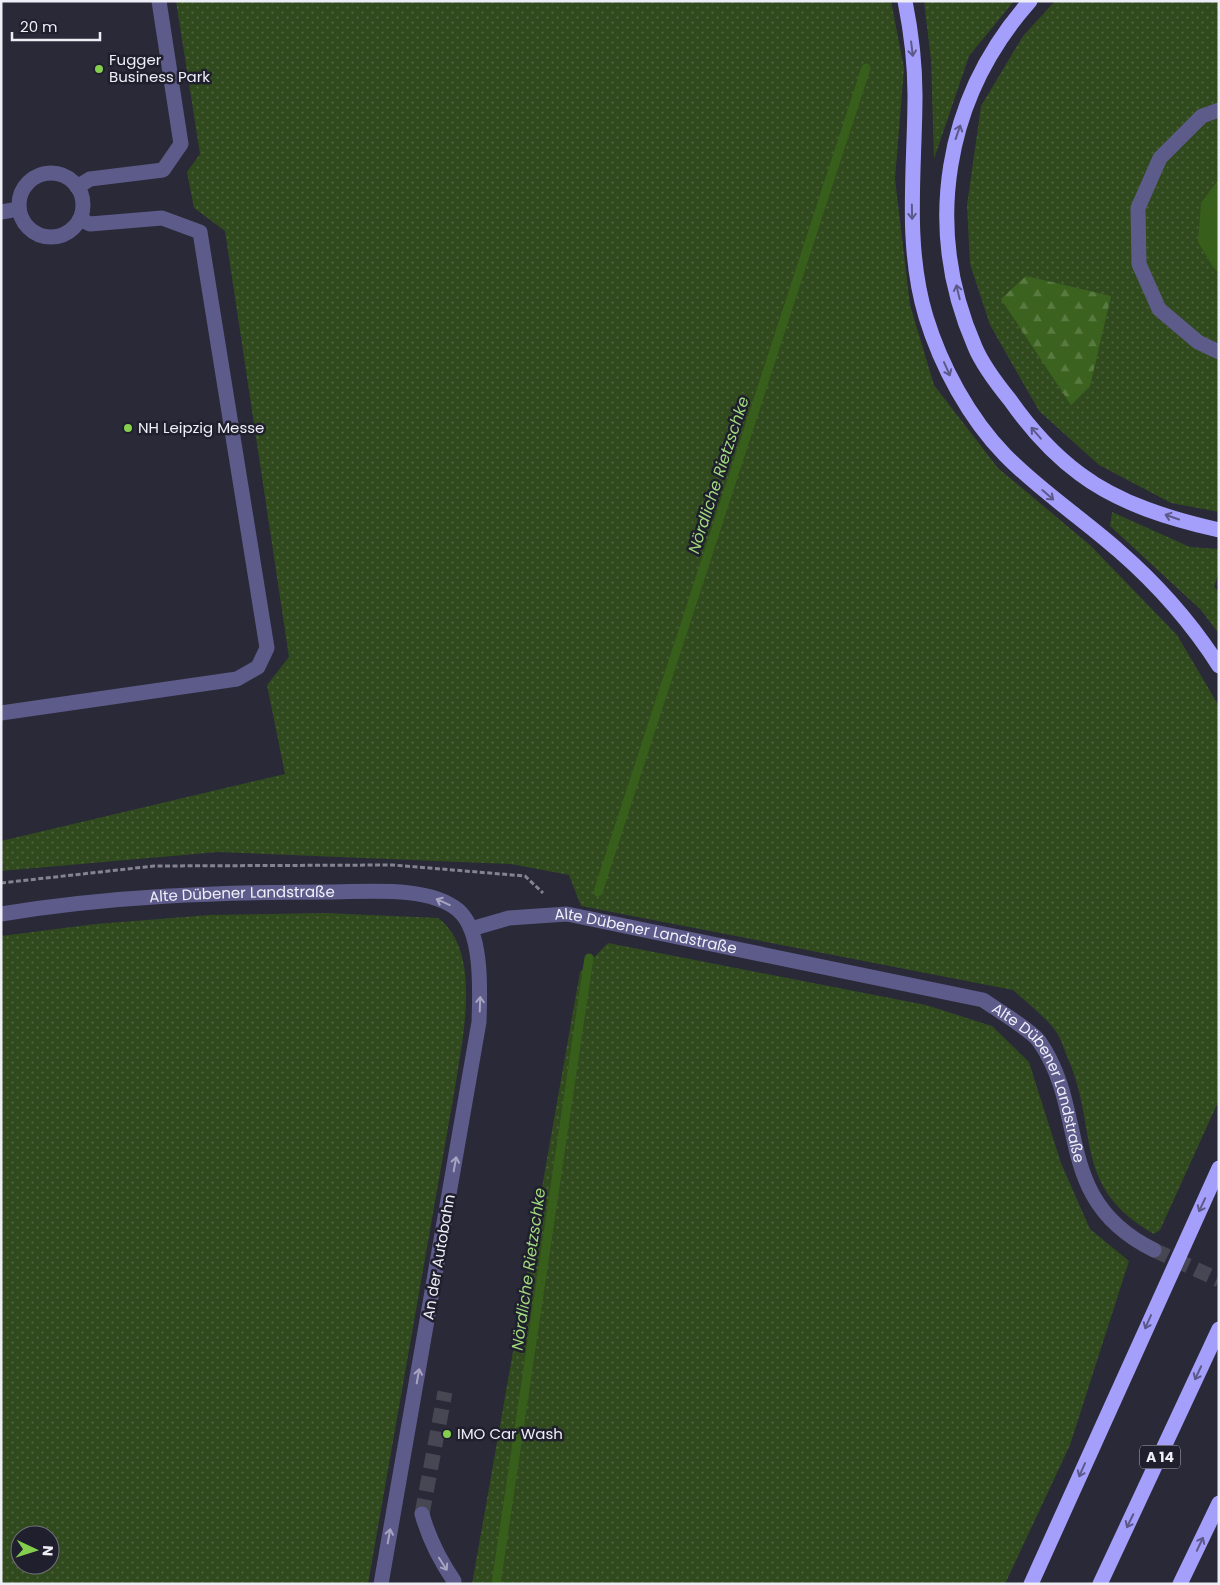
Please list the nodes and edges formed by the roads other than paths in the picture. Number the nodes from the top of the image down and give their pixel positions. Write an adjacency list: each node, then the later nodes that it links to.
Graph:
1 (159, 1): 5 (street)
2 (905, 1): 11 (highway, one-way to 11)
3 (1030, 1): 10 (highway, one-way to 3)
4 (1219, 110): 9 (street)
5 (77, 187): 6 (street); 8 (street)
6 (19, 209): 7 (street); 8 (street)
7 (1, 212)
8 (80, 219): 12 (street)
9 (1219, 352)
10 (1219, 530)
11 (1219, 666)
12 (1, 714)
13 (1, 914): 14 (street, Alte Dübener Landstraße, one-way to 13)
14 (471, 929): 16 (street, Alte Dübener Landstraße); 21 (street, An der Autobahn, one-way to 14)
15 (1219, 1168): 22 (highway, one-way to 22)
16 (1154, 1250)
17 (1219, 1329): 23 (highway, A 14, one-way to 23)
18 (1219, 1503): 24 (highway, one-way to 18)
19 (422, 1514): 20 (street, one-way to 20)
20 (454, 1581)
21 (381, 1584)
22 (1031, 1584)
23 (1100, 1584)
24 (1180, 1584)

